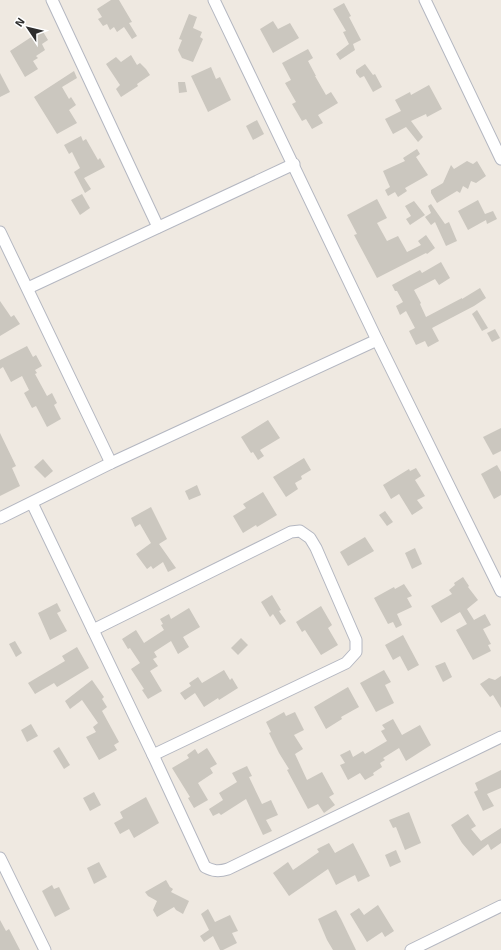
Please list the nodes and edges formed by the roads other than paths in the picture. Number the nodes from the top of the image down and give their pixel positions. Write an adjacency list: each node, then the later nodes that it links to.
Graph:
1 (52, 0): 6 (street)
2 (214, 0): 5 (street)
3 (425, 0): 4 (street)
4 (501, 159)
5 (294, 164): 6 (street); 9 (street)
6 (158, 227): 8 (street)
7 (0, 232): 8 (street)
8 (28, 288): 10 (street)
9 (377, 340): 10 (street); 13 (street)
10 (111, 463): 11 (street)
11 (32, 503): 12 (street); 14 (street)
12 (0, 518)
13 (501, 591)
14 (93, 630): 16 (street); 16 (street)
15 (501, 737): 16 (street)
16 (153, 755)
17 (0, 858): 19 (street)
18 (501, 906): 20 (street)
19 (45, 950)
20 (411, 950)

